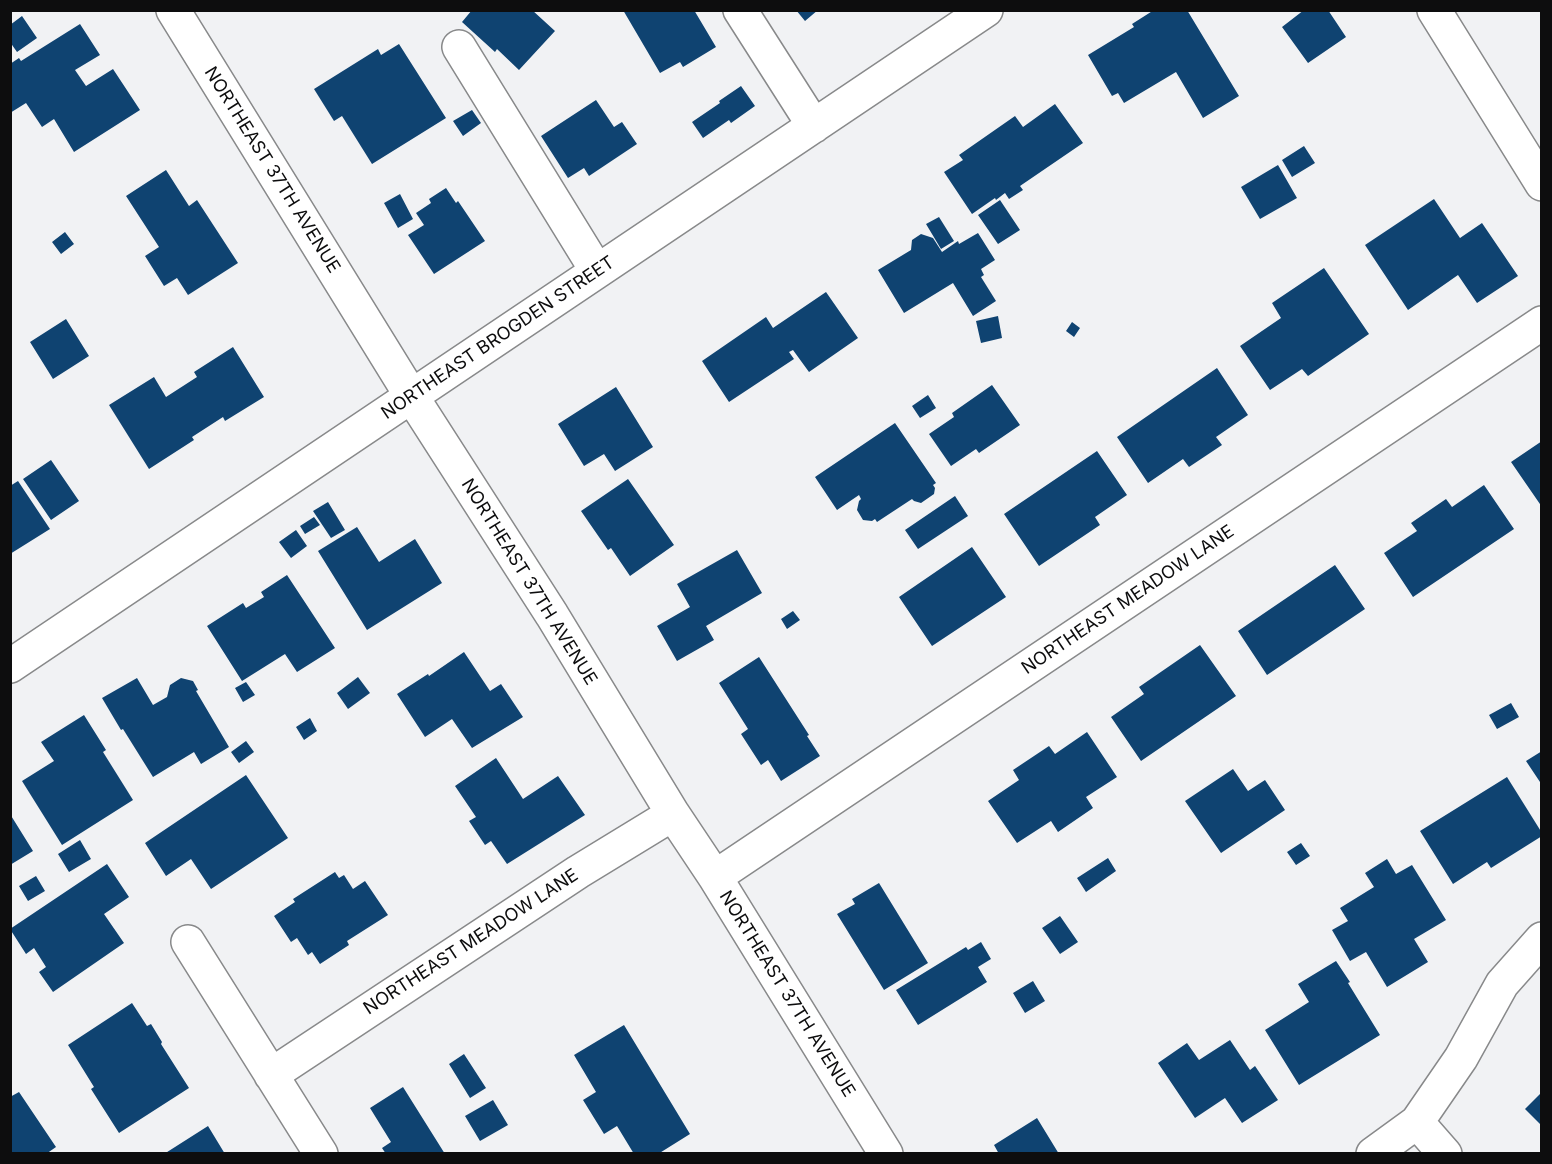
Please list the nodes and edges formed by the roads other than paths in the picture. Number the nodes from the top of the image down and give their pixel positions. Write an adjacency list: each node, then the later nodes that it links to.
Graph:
1 (173, 10): 10 (street, NORTHEAST 37TH AVENUE)
2 (740, 10): 6 (street)
3 (986, 10): 6 (street, NORTHEAST BROGDEN STREET)
4 (1434, 10): 7 (street)
5 (459, 47): 8 (street)
6 (814, 126): 8 (street, NORTHEAST BROGDEN STREET)
7 (1542, 184)
8 (597, 271): 10 (street, NORTHEAST BROGDEN STREET)
9 (1542, 323): 13 (street, NORTHEAST MEADOW LANE)
10 (412, 397): 11 (street, NORTHEAST BROGDEN STREET); 12 (street, NORTHEAST 37TH AVENUE)
11 (10, 666)
12 (673, 814): 13 (street, NORTHEAST 37TH AVENUE); 16 (street, NORTHEAST MEADOW LANE)
13 (715, 877): 19 (street, NORTHEAST 37TH AVENUE)
14 (1542, 939): 17 (street)
15 (188, 942): 16 (street)
16 (271, 1075): 18 (street)
17 (1417, 1122): 20 (street); 21 (street)
18 (320, 1153)
19 (886, 1154)
20 (1373, 1154)
21 (1445, 1154)

